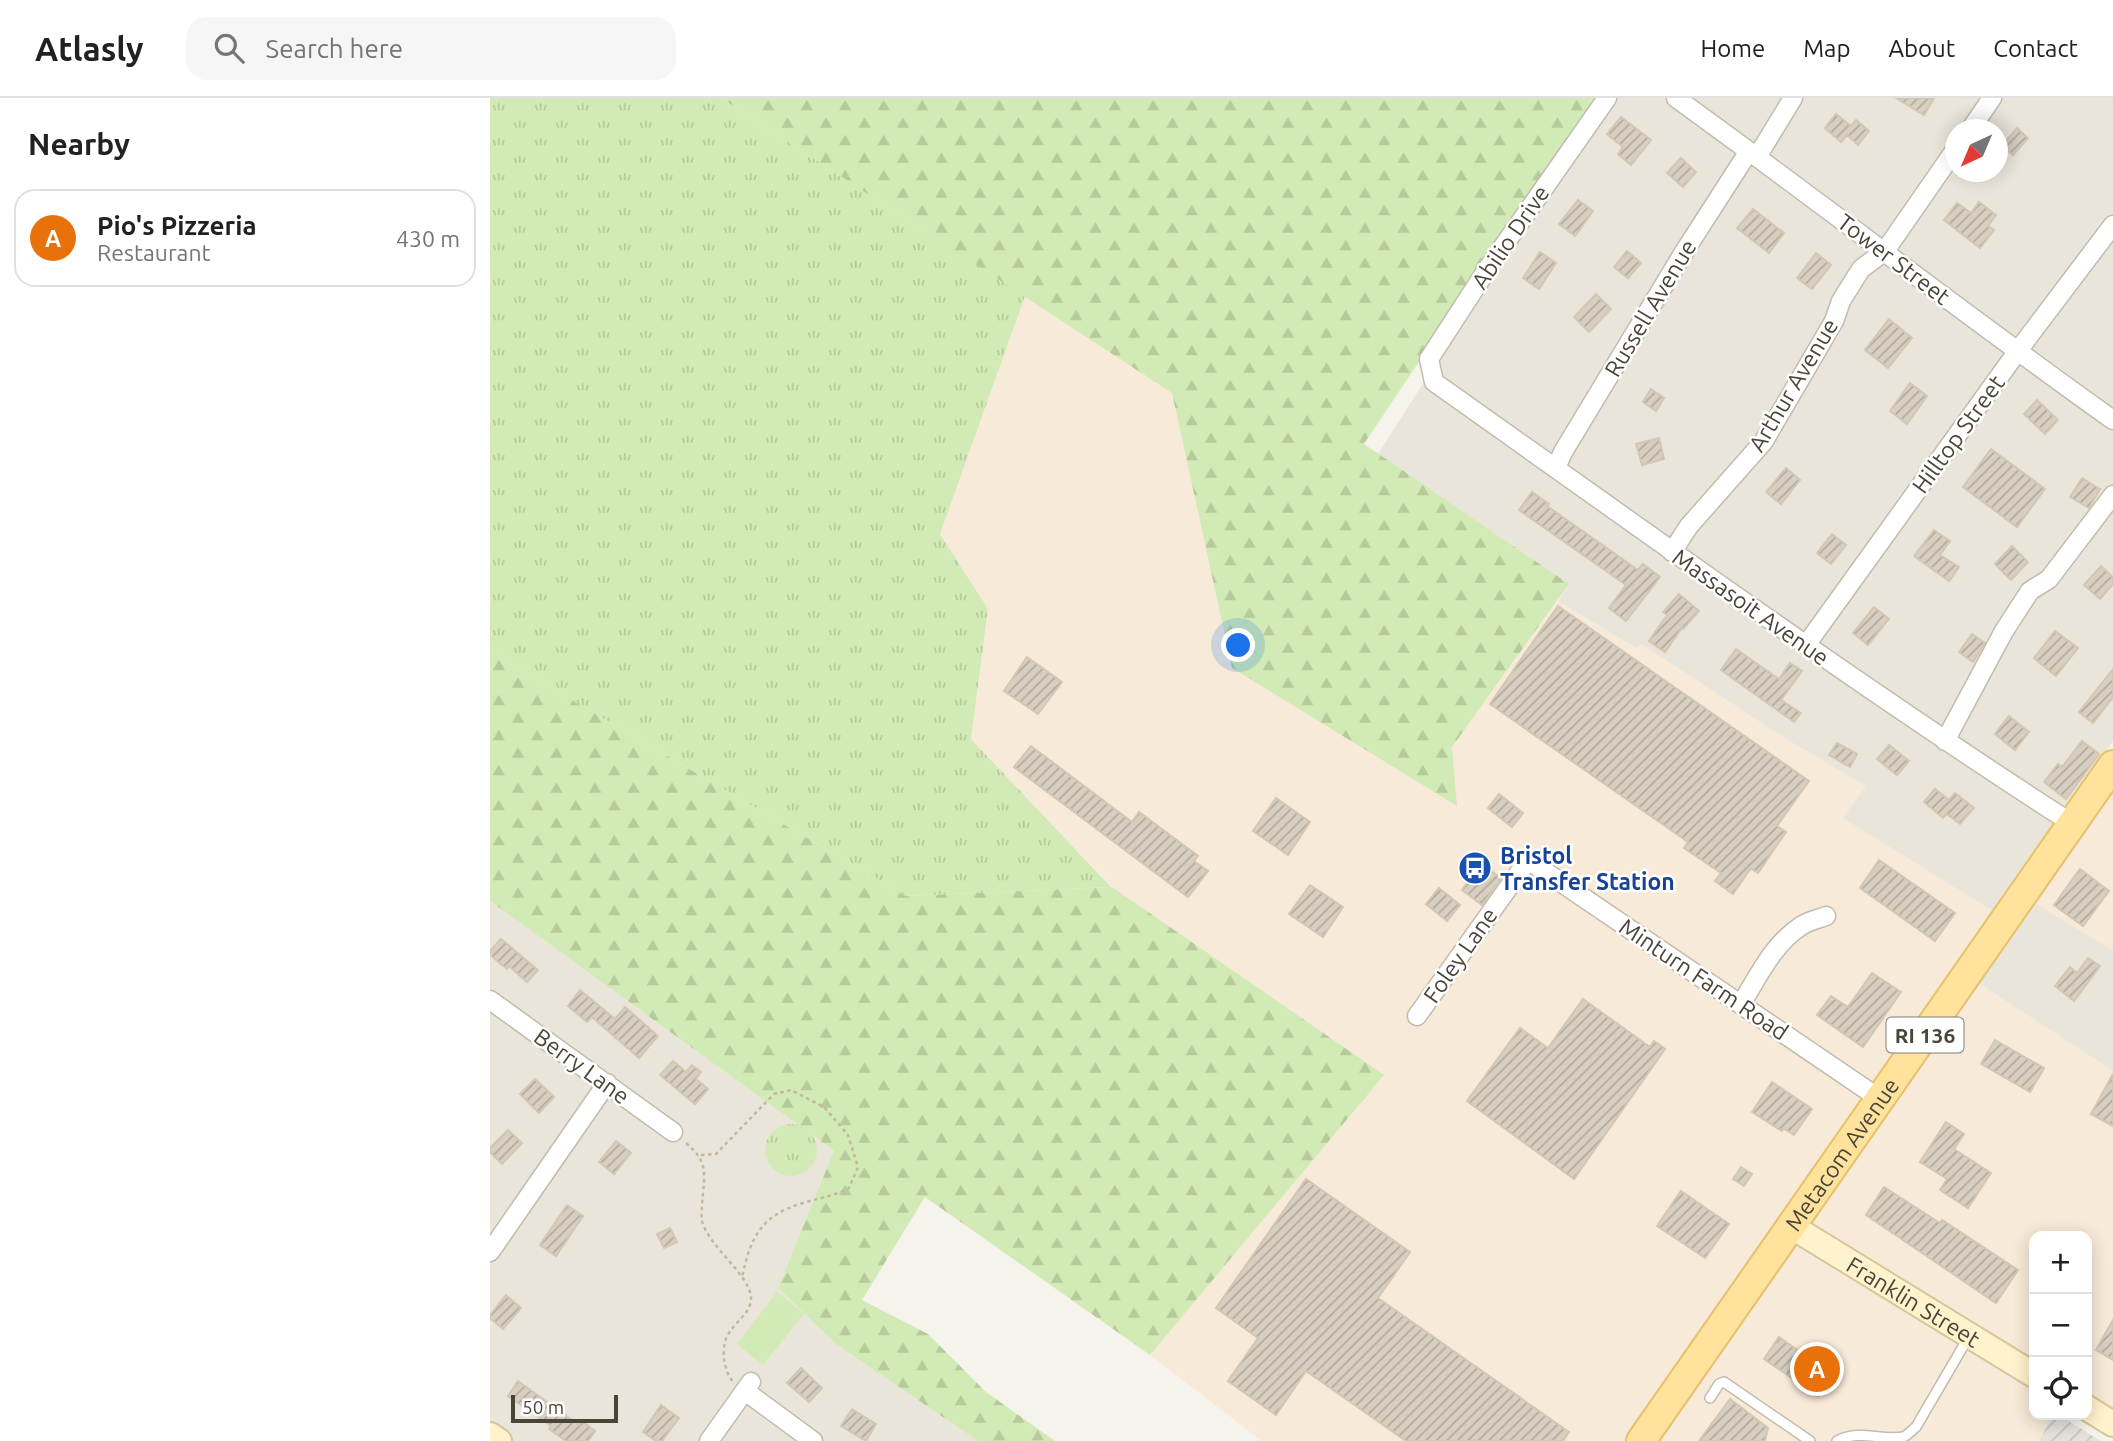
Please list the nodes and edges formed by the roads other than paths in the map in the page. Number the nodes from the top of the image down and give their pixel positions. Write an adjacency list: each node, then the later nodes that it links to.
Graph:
1 (1607, 98): 11 (street, Abilio Drive)
2 (1676, 98): 6 (street, Tower Street)
3 (1793, 98): 6 (street, Russell Avenue)
4 (1992, 98): 5 (street)
5 (1978, 119)
6 (1754, 154): 9 (street, Tower Street); 13 (street, Russell Avenue)
7 (1945, 164): 9 (street, Arthur Avenue)
8 (2113, 225): 10 (street, Hilltop Street)
9 (1885, 251): 10 (street, Tower Street); 15 (street, Arthur Avenue)
10 (2017, 352): 12 (street, Tower Street); 16 (street, Hilltop Street)
11 (1434, 382): 13 (street, Massasoit Avenue)
12 (2113, 420)
13 (1556, 468): 15 (street, Massasoit Avenue)
14 (2113, 495): 17 (street)
15 (1672, 552): 16 (street, Massasoit Avenue)
16 (1806, 645): 17 (street, Massasoit Avenue)
17 (1945, 741): 19 (street, Massasoit Avenue)
18 (2113, 765): 19 (main road, Metacom Avenue / RI 136)
19 (2073, 824): 26 (main road, Metacom Avenue / RI 136)
20 (1528, 860): 23 (street, Minturn Farm Road); 24 (street, Foley Lane)
21 (1826, 916): 23 (street)
22 (490, 1000): 25 (street, Berry Lane)
23 (1741, 1004): 26 (street, Minturn Farm Road)
24 (1417, 1016)
25 (607, 1083): 27 (street, Berry Lane); 29 (street)
26 (1880, 1100): 28 (main road, Metacom Avenue / RI 136)
27 (673, 1132)
28 (1791, 1226): 30 (street, Franklin Street); 39 (main road, Metacom Avenue / RI 136)
29 (490, 1252)
30 (1970, 1336): 31 (street, Franklin Street); 41 (lane)
31 (2029, 1372)
32 (1710, 1398): 40 (lane)
33 (2092, 1411): 34 (street)
34 (2113, 1424)
35 (490, 1435): 36 (street)
36 (499, 1441)
37 (709, 1441): 38 (street)
38 (813, 1441)
39 (1641, 1441)
40 (1810, 1441)
41 (1837, 1441)

